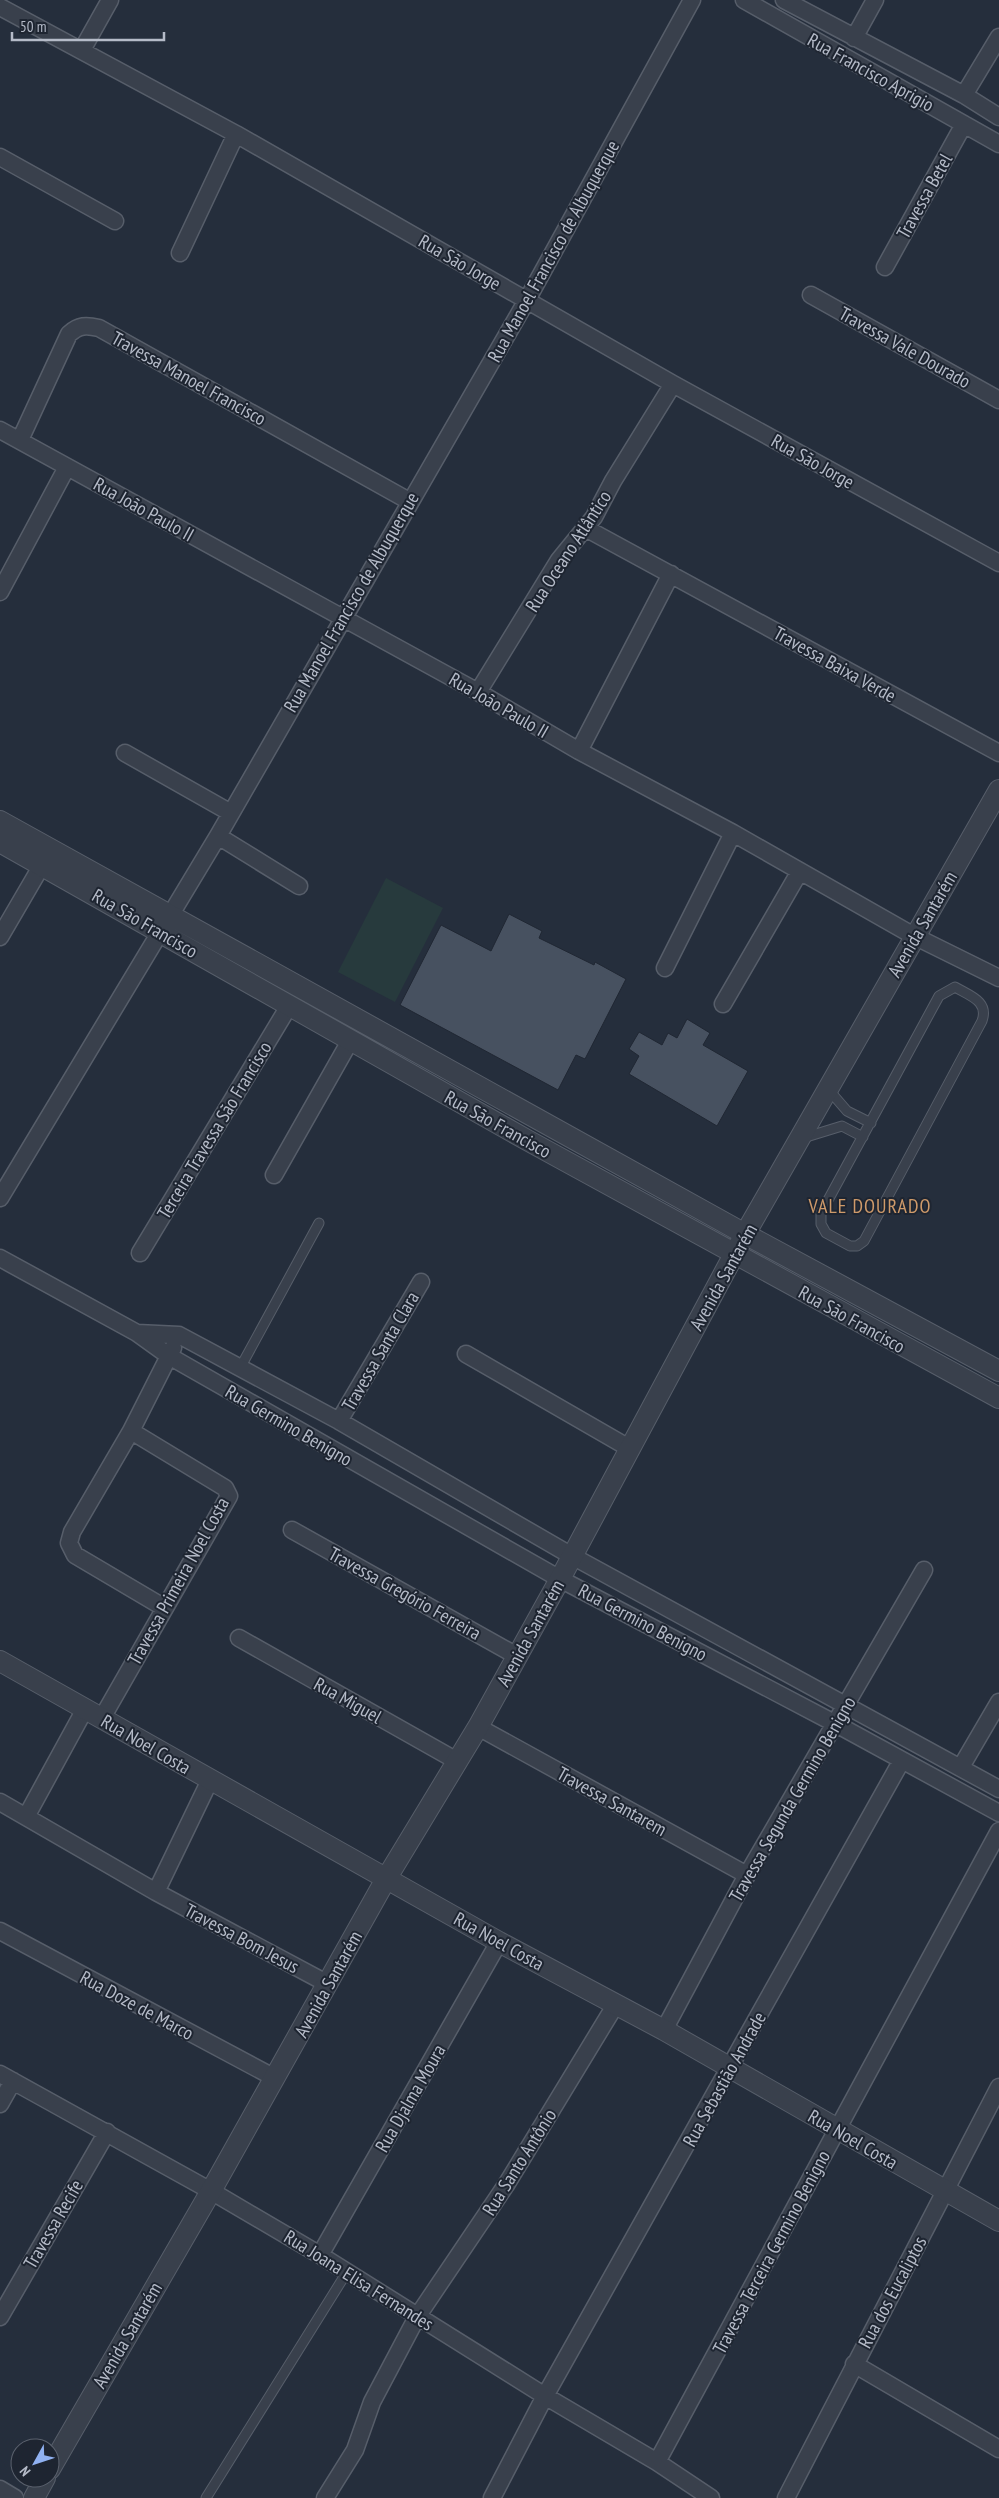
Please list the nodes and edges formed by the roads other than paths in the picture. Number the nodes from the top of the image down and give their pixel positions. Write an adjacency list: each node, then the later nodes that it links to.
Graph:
1 (110, 0): 9 (street)
2 (692, 0): 20 (street, Rua Manoel Francisco de Albuquerque)
3 (744, 0): 12 (street, Rua Francisco Aprigio)
4 (784, 0): 8 (street, Rua Francisco Aprigio)
5 (875, 0): 8 (street)
6 (0, 7): 9 (street, Rua São Jorge)
7 (999, 37): 10 (street)
8 (854, 38): 10 (street, Rua Francisco Aprigio)
9 (82, 50): 13 (street, Rua São Jorge)
10 (964, 95): 11 (street, Rua Francisco Aprigio)
11 (999, 117)
12 (964, 124): 14 (street, Rua Francisco Aprigio); 18 (street, Travessa Betel)
13 (236, 134): 17 (street); 20 (street, Rua São Jorge)
14 (999, 144)
15 (0, 157): 16 (street)
16 (115, 221)
17 (180, 253)
18 (885, 267)
19 (811, 295): 22 (street, Travessa Vale Dourado)
20 (527, 300): 21 (street, Rua São Jorge); 26 (street, Rua Manoel Francisco de Albuquerque)
21 (673, 384): 27 (street, Rua Oceano Atlântico); 28 (street, Rua São Jorge)
22 (999, 400)
23 (0, 430): 24 (street, Rua João Paulo II)
24 (20, 440): 25 (street, Rua João Paulo II); 26 (street, Travessa Manoel Francisco)
25 (67, 467): 30 (street); 31 (street, Rua João Paulo II)
26 (409, 501): 31 (street, Rua Manoel Francisco de Albuquerque)
27 (587, 529): 29 (street, Travessa Baixa Verde); 32 (street, Rua Oceano Atlântico)
28 (999, 562)
29 (671, 574): 33 (street); 35 (street, Travessa Baixa Verde)
30 (0, 592)
31 (342, 618): 32 (street, Rua João Paulo II); 37 (street, Rua Manoel Francisco de Albuquerque)
32 (478, 692): 33 (street, Rua João Paulo II)
33 (579, 751): 39 (street, Rua João Paulo II)
34 (126, 753): 37 (street)
35 (999, 753)
36 (999, 790): 46 (street, Avenida Santarém)
37 (231, 813): 40 (street, Rua Manoel Francisco de Albuquerque)
38 (0, 821): 45 (street, Rua São Francisco)
39 (733, 833): 43 (street, Rua João Paulo II); 48 (street)
40 (218, 836): 44 (street); 45 (street, Rua Manoel Francisco de Albuquerque)
41 (0, 842): 42 (street, Rua São Francisco)
42 (42, 865): 45 (street, Rua São Francisco); 47 (street)
43 (800, 871): 46 (street, Rua João Paulo II); 50 (street)
44 (299, 886)
45 (165, 923): 51 (street, Rua São Francisco); 58 (street, Rua Manoel Francisco de Albuquerque); 60 (street, Rua São Francisco)
46 (914, 936): 49 (street, Rua João Paulo II); 53 (street, Avenida Santarém)
47 (0, 938)
48 (665, 968)
49 (999, 978)
50 (723, 1004)
51 (289, 1006): 52 (street, Rua São Francisco); 61 (street, Terceira Travessa São Francisco)
52 (350, 1041): 57 (street); 62 (street, Rua São Francisco)
53 (828, 1089): 54 (lane); 56 (street, Avenida Santarém)
54 (871, 1123): 55 (lane); 55 (lane)
55 (864, 1136): 56 (lane)
56 (800, 1139): 60 (street, Avenida Santarém)
57 (274, 1175)
58 (0, 1198)
59 (319, 1223): 69 (lane)
60 (745, 1234): 62 (street, Avenida Santarém); 70 (street, Rua São Francisco)
61 (140, 1253)
62 (735, 1254): 71 (street, Rua São Francisco); 74 (street, Avenida Santarém)
63 (0, 1258): 65 (street, Rua Germino Benigno)
64 (422, 1282): 72 (street, Travessa Santa Clara)
65 (136, 1333): 66 (street, Rua Germino Benigno); 68 (street, Rua Germino Benigno)
66 (179, 1335): 68 (street); 69 (street, Rua Germino Benigno)
67 (466, 1354): 74 (street)
68 (169, 1356): 73 (street); 78 (street, Rua Germino Benigno)
69 (240, 1368): 72 (street, Rua Germino Benigno)
70 (999, 1371)
71 (999, 1398)
72 (339, 1421): 76 (street, Rua Germino Benigno)
73 (131, 1431): 79 (street); 79 (street, Travessa Primeira Noel Costa)
74 (630, 1448): 76 (street, Avenida Santarém)
75 (292, 1530): 81 (street, Travessa Gregório Ferreira)
76 (572, 1556): 78 (street, Avenida Santarém); 84 (street, Rua Germino Benigno)
77 (924, 1570): 84 (street, Travessa Segunda Germino Benigno)
78 (560, 1579): 81 (street, Avenida Santarém); 86 (street, Rua Germino Benigno)
79 (163, 1607): 85 (street, Travessa Primeira Noel Costa)
80 (239, 1638): 89 (street, Rua Miguel)
81 (517, 1656): 87 (street, Avenida Santarém)
82 (0, 1660): 85 (street, Rua Noel Costa)
83 (999, 1702): 90 (street)
84 (847, 1705): 86 (street, Travessa Segunda Germino Benigno); 90 (street, Rua Germino Benigno)
85 (93, 1714): 91 (street, Rua Noel Costa); 95 (street)
86 (836, 1724): 88 (street, Rua Germino Benigno); 97 (street, Travessa Segunda Germino Benigno)
87 (478, 1726): 89 (street, Avenida Santarém); 97 (street, Travessa Santarem)
88 (902, 1760): 94 (street, Rua Germino Benigno); 105 (street, Rua Sebastião Andrade)
89 (456, 1761): 98 (street, Avenida Santarém)
90 (961, 1767): 92 (street, Rua Germino Benigno)
91 (210, 1780): 98 (street, Rua Noel Costa); 99 (street)
92 (999, 1789)
93 (0, 1802): 95 (street, Travessa Bom Jesus)
94 (999, 1813)
95 (26, 1817): 99 (street, Travessa Bom Jesus)
96 (999, 1831): 110 (street, Travessa Terceira Germino Benigno)
97 (747, 1875): 104 (street, Travessa Segunda Germino Benigno)
98 (386, 1879): 101 (street, Rua Noel Costa); 102 (street, Avenida Santarém)
99 (156, 1892): 102 (street, Travessa Bom Jesus)
100 (0, 1931): 107 (street, Rua Doze de Marco)
101 (499, 1942): 103 (street, Rua Noel Costa); 115 (street, Rua Djalma Moura)
102 (328, 1984): 107 (street, Avenida Santarém)
103 (616, 2004): 104 (street, Rua Noel Costa); 118 (street, Rua Santo Antônio)
104 (664, 2030): 105 (street, Rua Noel Costa)
105 (730, 2068): 110 (street, Rua Noel Costa); 120 (street, Rua Sebastião Andrade)
106 (6, 2077): 109 (street); 111 (street, Rua Joana Elisa Fernandes)
107 (274, 2078): 112 (street, Avenida Santarém)
108 (999, 2087): 113 (street, Rua dos Eucaliptos)
109 (0, 2104)
110 (836, 2130): 113 (street, Rua Noel Costa); 123 (street, Travessa Terceira Germino Benigno)
111 (107, 2132): 112 (street, Rua Joana Elisa Fernandes); 117 (street, Travessa Recife)
112 (211, 2190): 115 (street, Rua Joana Elisa Fernandes); 122 (street, Avenida Santarém)
113 (946, 2191): 114 (street, Rua Noel Costa); 119 (street, Rua dos Eucaliptos)
114 (999, 2221)
115 (320, 2255): 116 (street, Rua Joana Elisa Fernandes)
116 (347, 2272): 118 (street, Rua Joana Elisa Fernandes); 126 (lane)
117 (0, 2317)
118 (417, 2317): 120 (street, Rua Joana Elisa Fernandes); 127 (street, Rua Santo Antônio)
119 (854, 2364): 121 (street); 130 (street, Rua dos Eucaliptos)
120 (545, 2396): 123 (street, Rua Joana Elisa Fernandes); 128 (street, Rua Sebastião Andrade)
121 (999, 2449)
122 (60, 2452)
123 (657, 2462): 129 (street, Rua Joana Elisa Fernandes)
124 (0, 2489): 125 (street)
125 (15, 2498)
126 (206, 2498)
127 (325, 2498)
128 (492, 2498)
129 (711, 2498)
130 (786, 2498)

